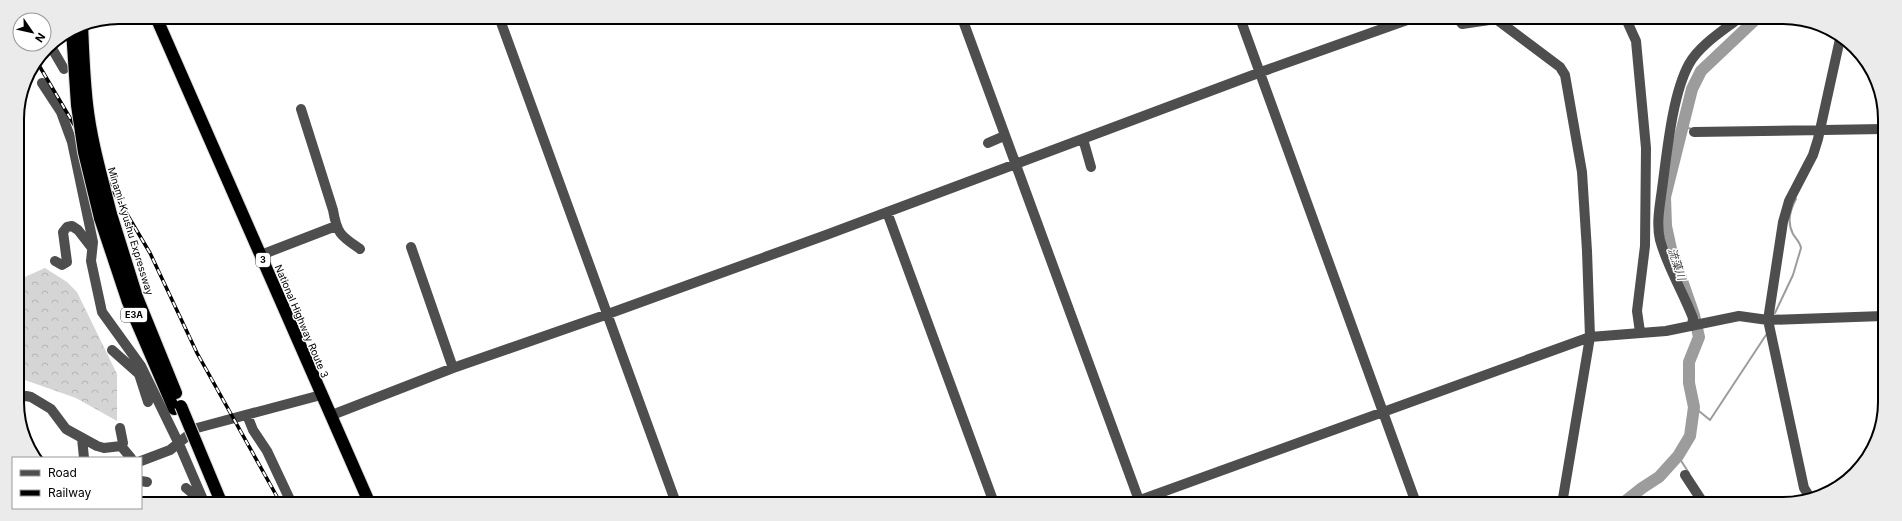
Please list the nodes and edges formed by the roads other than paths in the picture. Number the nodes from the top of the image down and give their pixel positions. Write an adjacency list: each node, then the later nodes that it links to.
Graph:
1 (159, 24): 31 (highway, National Highway Route 3 / 3)
2 (501, 24): 33 (street)
3 (964, 24): 20 (street)
4 (1242, 24): 14 (street)
5 (1393, 24): 14 (street)
6 (1503, 24): 38 (street)
7 (1628, 24): 37 (street)
8 (1732, 24): 36 (street)
9 (82, 31): 26 (highway, Minami-Kyushu Expressway / E3A, bridge)
10 (72, 36): 26 (highway, Minami-Kyushu Expressway / E3A, bridge)
11 (1839, 43): 18 (street)
12 (53, 51): 13 (street)
13 (64, 70)
14 (1261, 72): 21 (street); 46 (street)
15 (42, 83): 29 (street)
16 (301, 109): 27 (street)
17 (1878, 129): 18 (street)
18 (1824, 130): 19 (street); 35 (street)
19 (1694, 132)
20 (1004, 136): 22 (street); 23 (street)
21 (1083, 139): 23 (street); 24 (street)
22 (988, 142)
23 (1015, 164): 25 (street); 67 (street)
24 (1090, 167)
25 (887, 212): 33 (street); 66 (street)
26 (105, 216): 45 (highway, Minami-Kyushu Expressway / E3A)
27 (336, 226): 30 (street); 31 (street)
28 (411, 247): 40 (street)
29 (92, 248): 32 (street); 41 (street)
30 (360, 249)
31 (261, 255): 42 (highway, National Highway Route 3 / 3)
32 (55, 261)
33 (608, 314): 40 (street); 65 (street)
34 (1878, 316): 35 (street)
35 (1768, 320): 36 (street); 58 (street)
36 (1692, 326): 37 (street)
37 (1640, 332): 38 (street)
38 (1590, 337): 46 (street); 70 (street)
39 (112, 350): 41 (street)
40 (453, 368): 47 (street)
41 (142, 374): 44 (street); 51 (street)
42 (322, 396): 47 (highway, National Highway Route 3 / 3); 48 (street)
43 (24, 397): 50 (street)
44 (148, 402)
45 (178, 408): 61 (highway, Minami-Kyushu Expressway / E3A); 62 (highway, Minami-Kyushu Expressway / E3A, bridge)
46 (1383, 412): 68 (street); 69 (street)
47 (332, 415): 64 (highway, National Highway Route 3 / 3)
48 (247, 416): 51 (street); 63 (street)
49 (120, 428): 52 (street)
50 (82, 438): 52 (street); 53 (street)
51 (179, 444): 55 (street); 60 (street)
52 (121, 446): 54 (street)
53 (84, 457)
54 (130, 457)
55 (142, 461)
56 (1685, 475): 71 (street)
57 (186, 488): 59 (street)
58 (1808, 494)
59 (197, 497)
60 (201, 497)
61 (212, 497)
62 (219, 497)
63 (289, 497)
64 (367, 497)
65 (674, 497)
66 (992, 497)
67 (1135, 497)
68 (1151, 497)
69 (1414, 497)
70 (1563, 497)
71 (1699, 497)

